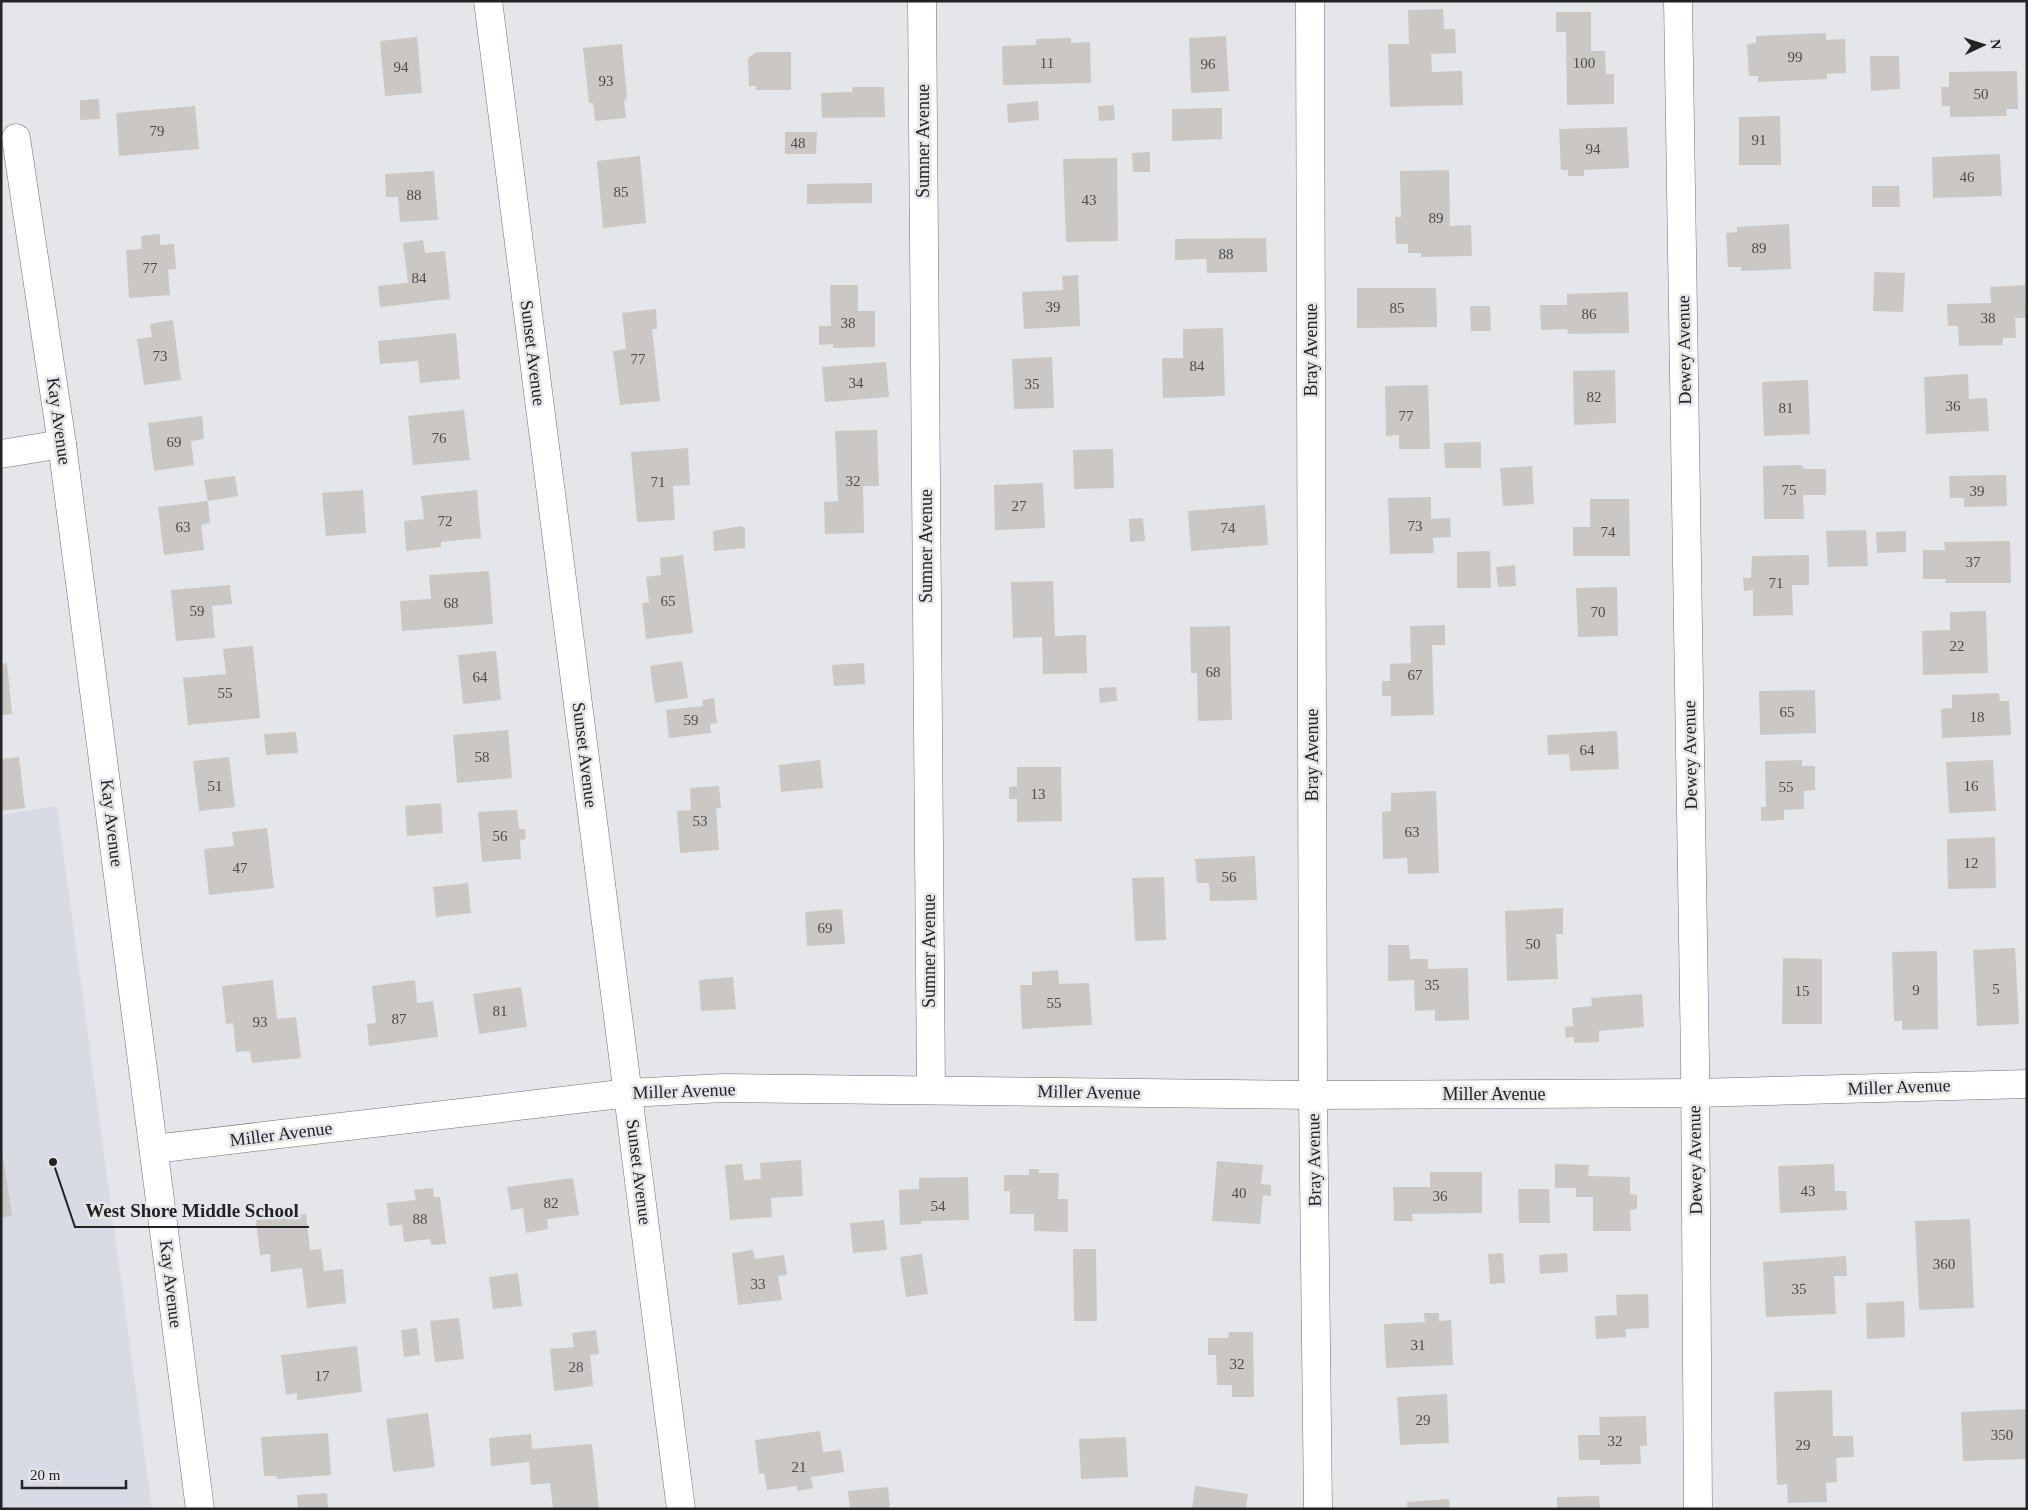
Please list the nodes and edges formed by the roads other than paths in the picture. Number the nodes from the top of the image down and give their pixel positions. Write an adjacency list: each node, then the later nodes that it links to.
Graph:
1 (488, 1): 10 (street, Sunset Avenue)
2 (922, 1): 9 (street, Sumner Avenue)
3 (1310, 1): 12 (street, Bray Avenue)
4 (1678, 1): 11 (street, Dewey Avenue)
5 (16, 138): 6 (street, Kay Avenue)
6 (62, 444): 7 (street); 13 (street, Kay Avenue)
7 (1, 454)
8 (2027, 1084): 11 (street, Miller Avenue)
9 (931, 1090): 10 (street, Miller Avenue); 12 (street, Miller Avenue)
10 (629, 1092): 13 (street, Miller Avenue); 15 (street, Sunset Avenue)
11 (1694, 1093): 12 (street, Miller Avenue); 17 (street, Dewey Avenue)
12 (1312, 1095): 16 (street, Bray Avenue)
13 (154, 1149): 14 (street, Kay Avenue)
14 (200, 1509)
15 (681, 1509)
16 (1318, 1509)
17 (1698, 1509)

